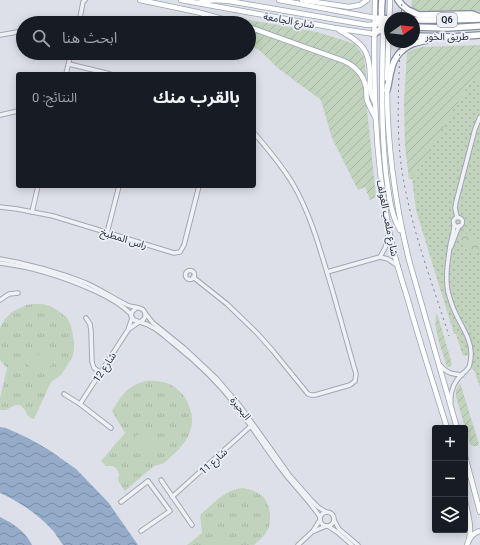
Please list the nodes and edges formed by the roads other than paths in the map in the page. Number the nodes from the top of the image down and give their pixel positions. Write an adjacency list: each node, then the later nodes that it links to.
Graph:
1 (140, 0): 15 (main road)
2 (181, 0): 12 (main road, شارع الجامعة)
3 (279, 0): 11 (main road, شارع الجامعة)
4 (302, 0): 5 (main road)
5 (366, 0)
6 (376, 0): 16 (main road)
7 (382, 0): 22 (highway)
8 (390, 0): 13 (main road)
9 (398, 0): 17 (highway)
10 (83, 1): 14 (street)
11 (290, 1): 16 (main road, شارع الجامعة)
12 (197, 3): 21 (main road, شارع الجامعة); 22 (main road)
13 (390, 12)
14 (80, 16)
15 (213, 16)
16 (375, 18): 22 (highway)
17 (480, 18): 18 (highway, طريق الخور / Q6)
18 (420, 20)
19 (480, 26): 20 (highway)
20 (420, 27)
21 (335, 28): 25 (main road, شارع الجامعة); 36 (main road)
22 (384, 28): 25 (highway); 25 (main road, شارع ملعب الغولف); 52 (main road)
23 (256, 30): 40 (main road)
24 (16, 32): 26 (street)
25 (374, 34): 36 (main road, شارع ملعب الغولف)
26 (0, 35)
27 (480, 35): 29 (highway, طريق الخور / Q6)
28 (420, 36): 29 (highway, طريق الخور / Q6)
29 (436, 36): 35 (highway)
30 (385, 48): 35 (main road, شارع ملعب الغولف)
31 (70, 60): 32 (street)
32 (69, 64): 33 (street); 34 (street)
33 (67, 72)
34 (102, 72)
35 (387, 90): 52 (main road, شارع ملعب الغولف)
36 (375, 103): 40 (main road, شارع ملعب الغولف)
37 (16, 111): 38 (street)
38 (0, 115)
39 (480, 117): 47 (street)
40 (376, 118): 50 (main road, شارع ملعب الغولف)
41 (256, 135): 58 (street)
42 (38, 188): 46 (street)
43 (118, 188): 51 (street)
44 (198, 188): 51 (street, راس المطبخ)
45 (0, 207): 46 (street, راس المطبخ)
46 (32, 212): 51 (street, راس المطبخ)
47 (457, 217): 48 (street); 49 (street)
48 (454, 225): 49 (street); 53 (street)
49 (459, 226): 53 (street)
50 (389, 231): 54 (street); 57 (main road, شارع ملعب الغولف)
51 (107, 233)
52 (403, 235): 70 (main road, شارع ملعب الغولف)
53 (450, 250): 72 (street)
54 (380, 257): 57 (street); 58 (street)
55 (0, 260): 60 (street)
56 (0, 263): 60 (street)
57 (398, 266): 77 (main road, شارع ملعب الغولف)
58 (327, 272): 59 (street)
59 (194, 277)
60 (75, 281): 63 (street); 65 (street)
61 (18, 293): 62 (street)
62 (0, 300)
63 (136, 308): 64 (street); 65 (street)
64 (145, 313): 67 (street); 69 (street, البحيرة)
65 (131, 316): 67 (street); 68 (street, شارع 12)
66 (86, 318): 71 (street)
67 (139, 322): 68 (street, شارع 12); 69 (street, البحيرة)
68 (128, 330): 71 (street, شارع 12)
69 (175, 342): 76 (street, البحيرة)
70 (439, 364): 72 (street); 75 (main road, شارع ملعب الغولف)
71 (100, 372): 74 (street, شارع 12)
72 (462, 375): 75 (street)
73 (64, 394): 74 (street)
74 (80, 404): 79 (street)
75 (451, 407): 78 (main road, شارع ملعب الغولف)
76 (252, 425): 84 (street, شارع 11); 86 (street, البحيرة); 89 (street, البحيرة)
77 (445, 425)
78 (456, 425)
79 (111, 428)
80 (466, 461): 87 (main road)
81 (161, 480): 82 (street)
82 (168, 491): 83 (street); 84 (street)
83 (160, 497): 85 (street); 93 (street)
84 (172, 497): 91 (street)
85 (121, 502)
86 (326, 512): 89 (street); 90 (street)
87 (480, 512)
88 (468, 513): 96 (main road)
89 (320, 519): 92 (street); 95 (street)
90 (334, 520): 92 (street); 99 (street)
91 (192, 525)
92 (327, 526): 95 (street); 98 (street)
93 (141, 531)
94 (480, 531): 96 (main road)
95 (312, 532): 97 (street)
96 (467, 543)
97 (298, 545)
98 (352, 545)
99 (358, 545)

